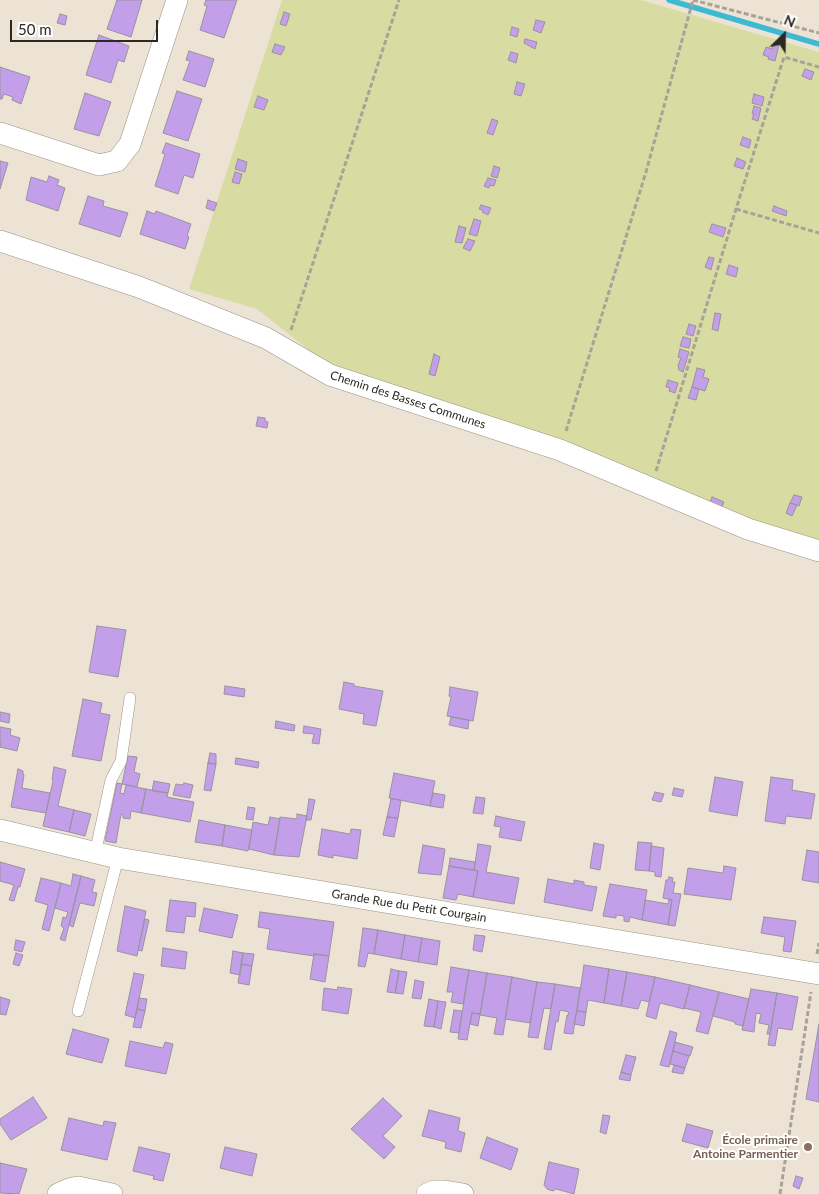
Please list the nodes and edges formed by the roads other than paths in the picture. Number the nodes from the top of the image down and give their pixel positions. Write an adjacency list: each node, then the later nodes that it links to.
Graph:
1 (177, 0): 2 (street)
2 (0, 133)
3 (0, 241): 4 (street, Chemin des Basses Communes)
4 (819, 552)
5 (130, 698): 7 (lane)
6 (0, 830): 7 (street, Grande Rue du Petit Courgain)
7 (95, 854): 8 (street, Grande Rue du Petit Courgain)
8 (118, 858): 9 (street, Grande Rue du Petit Courgain); 10 (lane)
9 (816, 974)
10 (78, 1011)
11 (58, 1194): 12 (street)
12 (112, 1194)
13 (427, 1194): 14 (street)
14 (463, 1194)

